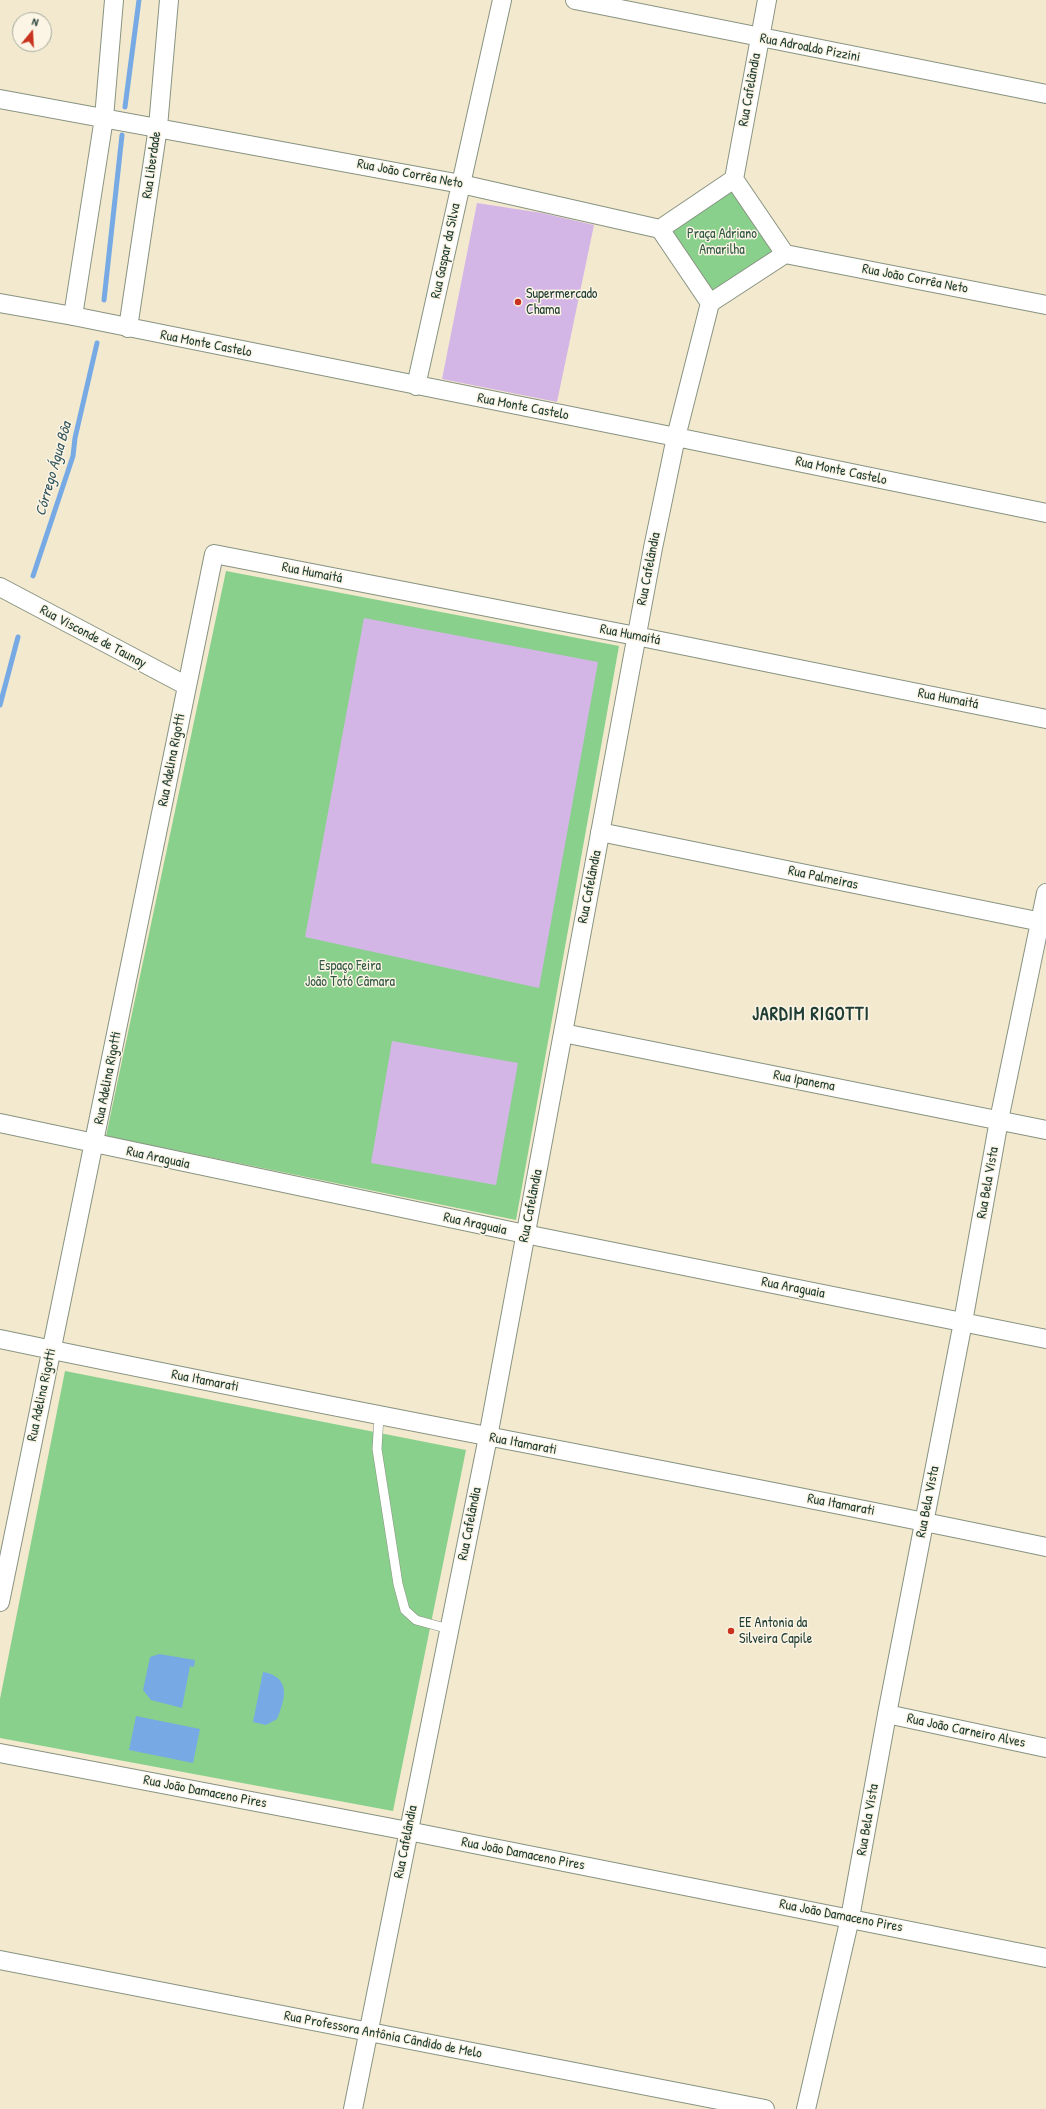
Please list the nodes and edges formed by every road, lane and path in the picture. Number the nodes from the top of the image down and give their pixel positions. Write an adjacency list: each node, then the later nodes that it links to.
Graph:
1 (114, 0): 9 (street)
2 (169, 0): 10 (street, Rua Liberdade)
3 (502, 0): 12 (street, Rua Gaspar da Silva)
4 (575, 0): 6 (street, Rua Adroaldo Pizzini)
5 (767, 0): 6 (street, Rua Cafelândia)
6 (759, 37): 7 (street, Rua Adroaldo Pizzini); 11 (street, Rua Cafelândia)
7 (1046, 94)
8 (0, 99): 9 (street)
9 (104, 118): 10 (street, Rua João Corrêa Neto); 18 (street)
10 (158, 127): 12 (street, Rua João Corrêa Neto); 19 (street, Rua Liberdade)
11 (734, 180): 13 (street); 14 (street)
12 (461, 184): 13 (street, Rua João Corrêa Neto); 20 (street, Rua Gaspar da Silva)
13 (660, 229): 16 (street)
14 (785, 254): 16 (street); 17 (street, Rua João Corrêa Neto)
15 (0, 303): 18 (street, Rua Monte Castelo)
16 (710, 303): 21 (street, Rua Cafelândia)
17 (1046, 305)
18 (73, 316): 19 (street, Rua Monte Castelo)
19 (128, 328): 20 (street, Rua Monte Castelo)
20 (416, 386): 21 (street, Rua Monte Castelo)
21 (676, 437): 22 (street, Rua Monte Castelo); 25 (street, Rua Cafelândia)
22 (1046, 514)
23 (214, 554): 25 (street, Rua Humaitá); 26 (street, Rua Adelina Rigotti)
24 (0, 587): 26 (street, Rua Visconde de Taunay)
25 (636, 636): 27 (street, Rua Humaitá); 28 (street, Rua Cafelândia)
26 (187, 686): 35 (street, Rua Adelina Rigotti)
27 (1046, 719)
28 (600, 832): 30 (street, Rua Palmeiras); 31 (street, Rua Cafelândia)
29 (1046, 893): 30 (street, Rua Bela Vista)
30 (1043, 923): 32 (street, Rua Bela Vista)
31 (563, 1033): 32 (street, Rua Ipanema); 36 (street, Rua Cafelândia)
32 (999, 1120): 34 (street, Rua Ipanema); 37 (street, Rua Bela Vista)
33 (0, 1123): 35 (street, Rua Araguaia)
34 (1046, 1130)
35 (94, 1144): 36 (street, Rua Araguaia); 40 (street, Rua Adelina Rigotti)
36 (525, 1234): 37 (street, Rua Araguaia); 42 (street, Rua Cafelândia)
37 (963, 1322): 38 (street, Rua Araguaia); 43 (street, Rua Bela Vista)
38 (1046, 1339)
39 (0, 1340): 40 (street, Rua Itamarati)
40 (52, 1350): 41 (street, Rua Itamarati); 44 (street, Rua Adelina Rigotti)
41 (379, 1416): 42 (street, Rua Itamarati); 47 (lane)
42 (488, 1437): 43 (street, Rua Itamarati); 47 (street, Rua Cafelândia)
43 (924, 1521): 45 (street, Rua Itamarati); 48 (street, Rua Bela Vista)
44 (6, 1543): 46 (street, Rua Adelina Rigotti)
45 (1046, 1547)
46 (0, 1602)
47 (449, 1629): 51 (street, Rua Cafelândia)
48 (887, 1714): 49 (street, Rua João Carneiro Alves); 52 (street, Rua Bela Vista)
49 (1046, 1748)
50 (0, 1753): 51 (street, Rua João Damaceno Pires)
51 (408, 1831): 52 (street, Rua João Damaceno Pires); 55 (street, Rua Cafelândia)
52 (850, 1918): 53 (street, Rua João Damaceno Pires); 58 (street, Rua Bela Vista)
53 (1046, 1958)
54 (0, 1960): 55 (street, Rua Professora Antônia Cândido de Melo)
55 (368, 2032): 56 (street, Rua Cafelândia); 57 (street, Rua Professora Antônia Cândido de Melo)
56 (353, 2109)
57 (765, 2109)
58 (806, 2109)

